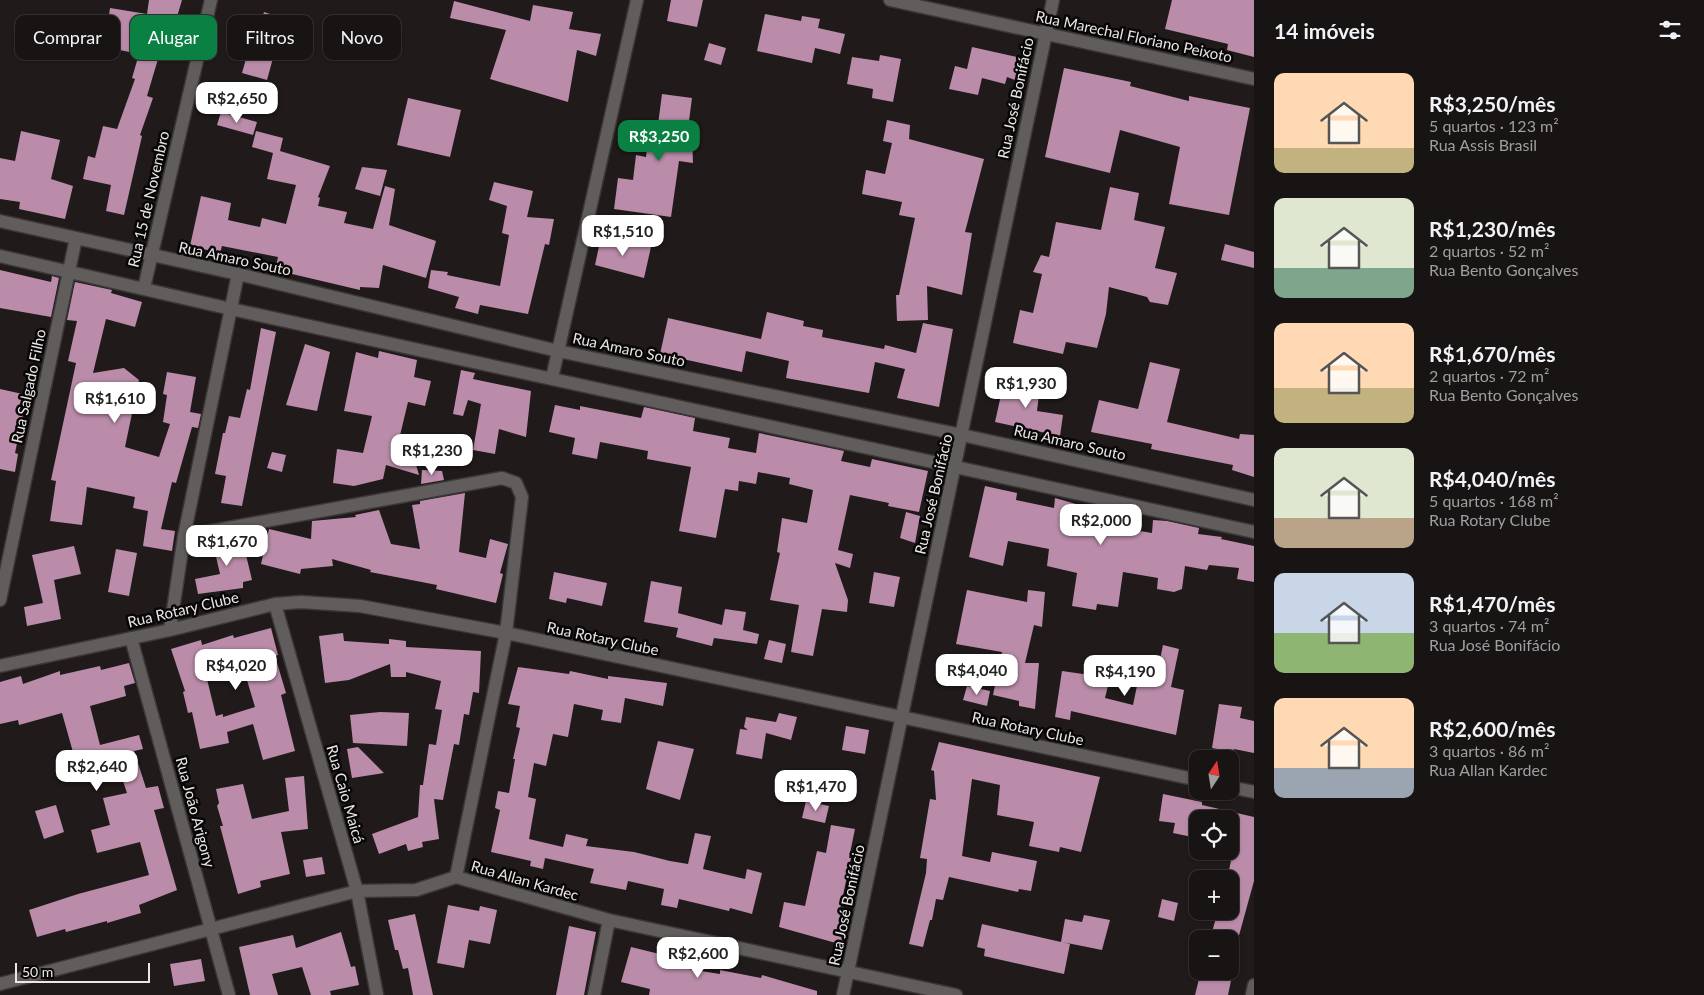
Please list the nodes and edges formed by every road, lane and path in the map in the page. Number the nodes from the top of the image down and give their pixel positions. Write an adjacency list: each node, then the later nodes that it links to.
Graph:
1 (211, 0): 10 (street, Rua 15 de Novembro)
2 (637, 0): 15 (street)
3 (890, 0): 5 (street, Rua Marechal Floriano Peixoto)
4 (1053, 0): 5 (street, Rua José Bonifácio)
5 (1045, 34): 6 (street, Rua Marechal Floriano Peixoto); 17 (street, Rua José Bonifácio)
6 (1254, 79)
7 (0, 222): 8 (street, Rua Amaro Souto)
8 (76, 238): 10 (street, Rua Amaro Souto); 11 (street, Rua Salgado Filho)
9 (0, 256): 11 (street)
10 (150, 256): 12 (street, Rua Amaro Souto); 13 (street, Rua 15 de Novembro)
11 (69, 270): 13 (street); 22 (street, Rua Salgado Filho)
12 (238, 274): 14 (street); 15 (street, Rua Amaro Souto)
13 (144, 288): 14 (street)
14 (232, 309): 16 (street); 21 (street)
15 (558, 351): 16 (street); 17 (street, Rua Amaro Souto)
16 (552, 378): 18 (street)
17 (962, 435): 18 (street, Rua José Bonifácio); 19 (street, Rua Amaro Souto)
18 (954, 467): 20 (street); 28 (street, Rua José Bonifácio)
19 (1254, 500)
20 (1254, 532)
21 (184, 536): 24 (street); 25 (street)
22 (0, 600)
23 (275, 604): 24 (street, Rua Rotary Clube); 25 (street, Rua Rotary Clube); 33 (street, Rua Caio Maicá)
24 (170, 630): 26 (street, Rua Rotary Clube)
25 (506, 634): 28 (street, Rua Rotary Clube); 32 (street)
26 (131, 638): 27 (street, Rua Rotary Clube); 35 (street, Rua João Arigony)
27 (0, 666)
28 (901, 718): 29 (street, Rua Rotary Clube); 36 (street, Rua José Bonifácio)
29 (1189, 778)
30 (1239, 789): 31 (street)
31 (1254, 792)
32 (456, 877): 33 (street, Rua Allan Kardec); 34 (street, Rua Allan Kardec)
33 (357, 891): 35 (street, Rua Allan Kardec); 40 (street, Rua Caio Maicá)
34 (609, 920): 36 (street, Rua Allan Kardec); 41 (street)
35 (212, 930): 37 (street, Rua Allan Kardec); 39 (street, Rua João Arigony)
36 (849, 972): 42 (street, Rua José Bonifácio); 43 (street, Rua Allan Kardec)
37 (0, 984)
38 (1254, 985): 44 (street)
39 (229, 995)
40 (377, 995)
41 (594, 995)
42 (843, 995)
43 (956, 995)
44 (1252, 995)

